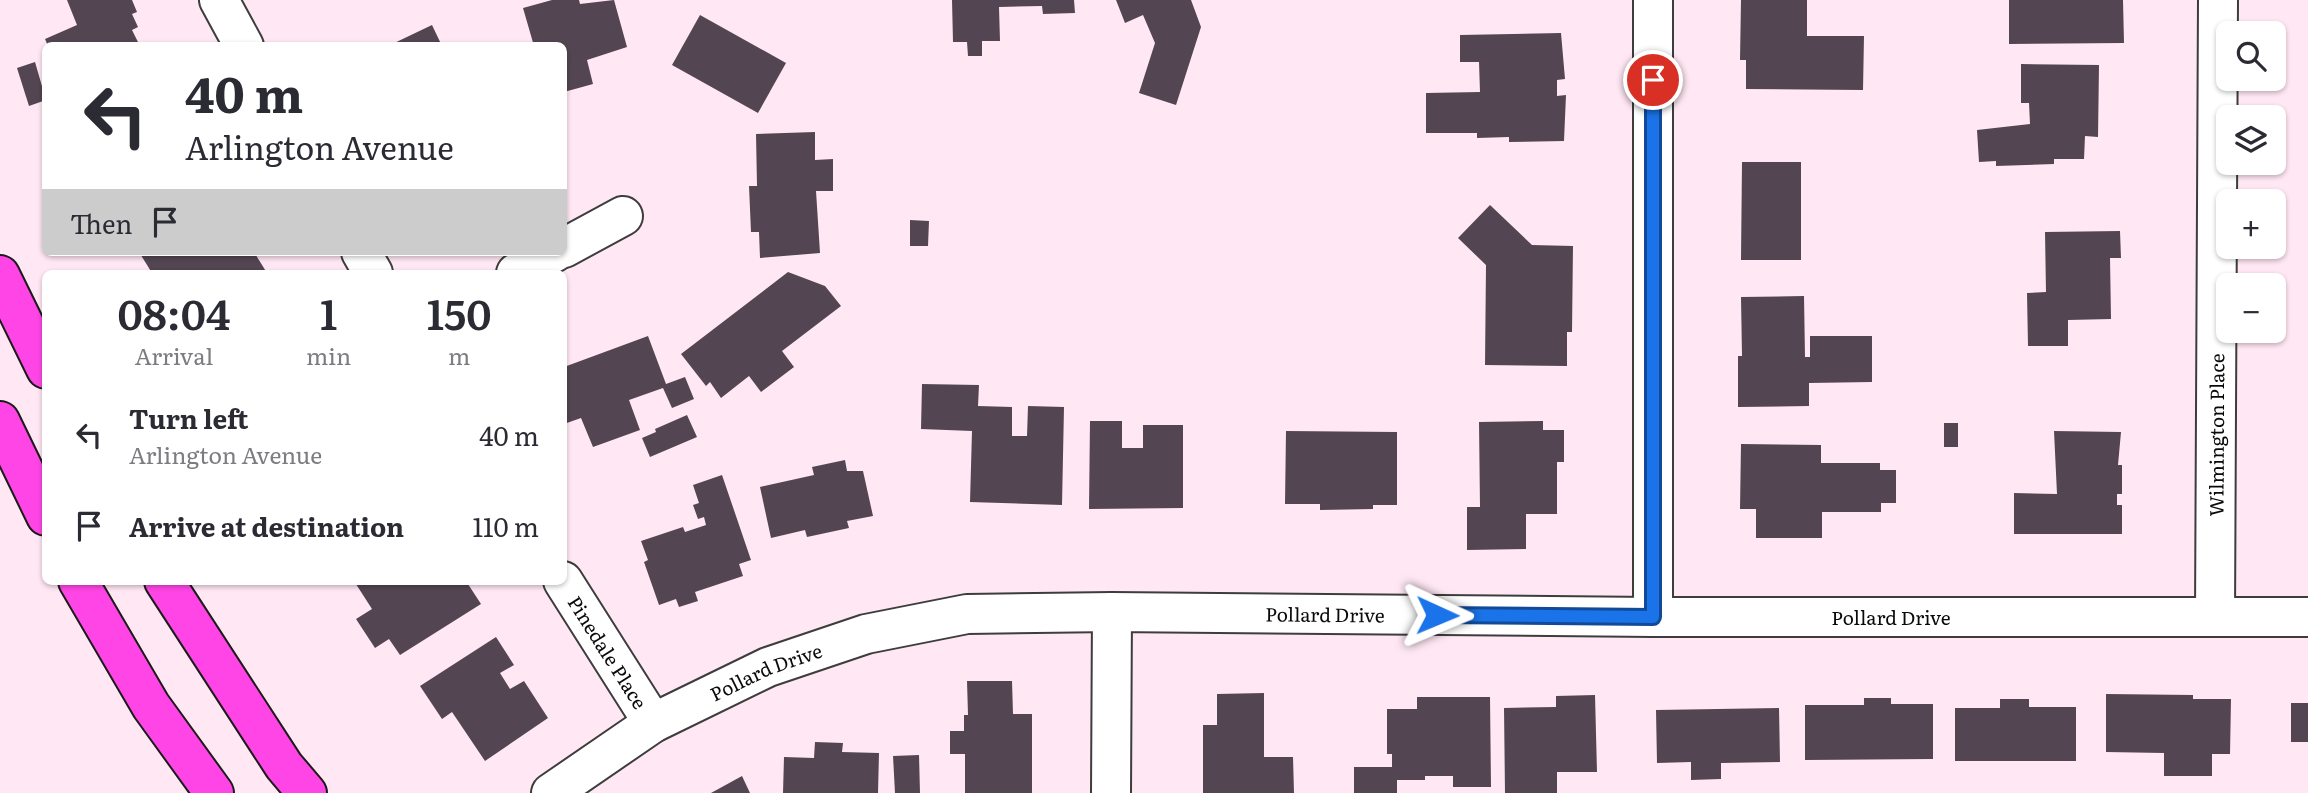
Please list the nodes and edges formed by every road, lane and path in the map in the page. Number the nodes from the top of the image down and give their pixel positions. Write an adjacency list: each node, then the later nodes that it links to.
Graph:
1 (219, 0): 4 (street)
2 (1653, 0): 17 (street)
3 (2218, 0): 18 (street, Wilmington Place)
4 (242, 42)
5 (623, 216): 6 (street)
6 (567, 246)
7 (548, 256): 8 (street)
8 (522, 270)
9 (0, 275): 10 (highway)
10 (42, 361)
11 (0, 421): 12 (highway)
12 (42, 508)
13 (80, 585): 21 (highway)
14 (167, 585): 22 (highway)
15 (567, 585): 20 (street, Pinedale Place)
16 (1112, 612): 17 (street, Pollard Drive); 20 (street, Pollard Drive); 24 (street)
17 (1653, 617): 18 (street, Pollard Drive)
18 (2215, 617): 19 (street, Pollard Drive)
19 (2308, 617)
20 (653, 723): 23 (street, Pollard Drive)
21 (214, 793)
22 (307, 793)
23 (551, 793)
24 (1111, 793)

